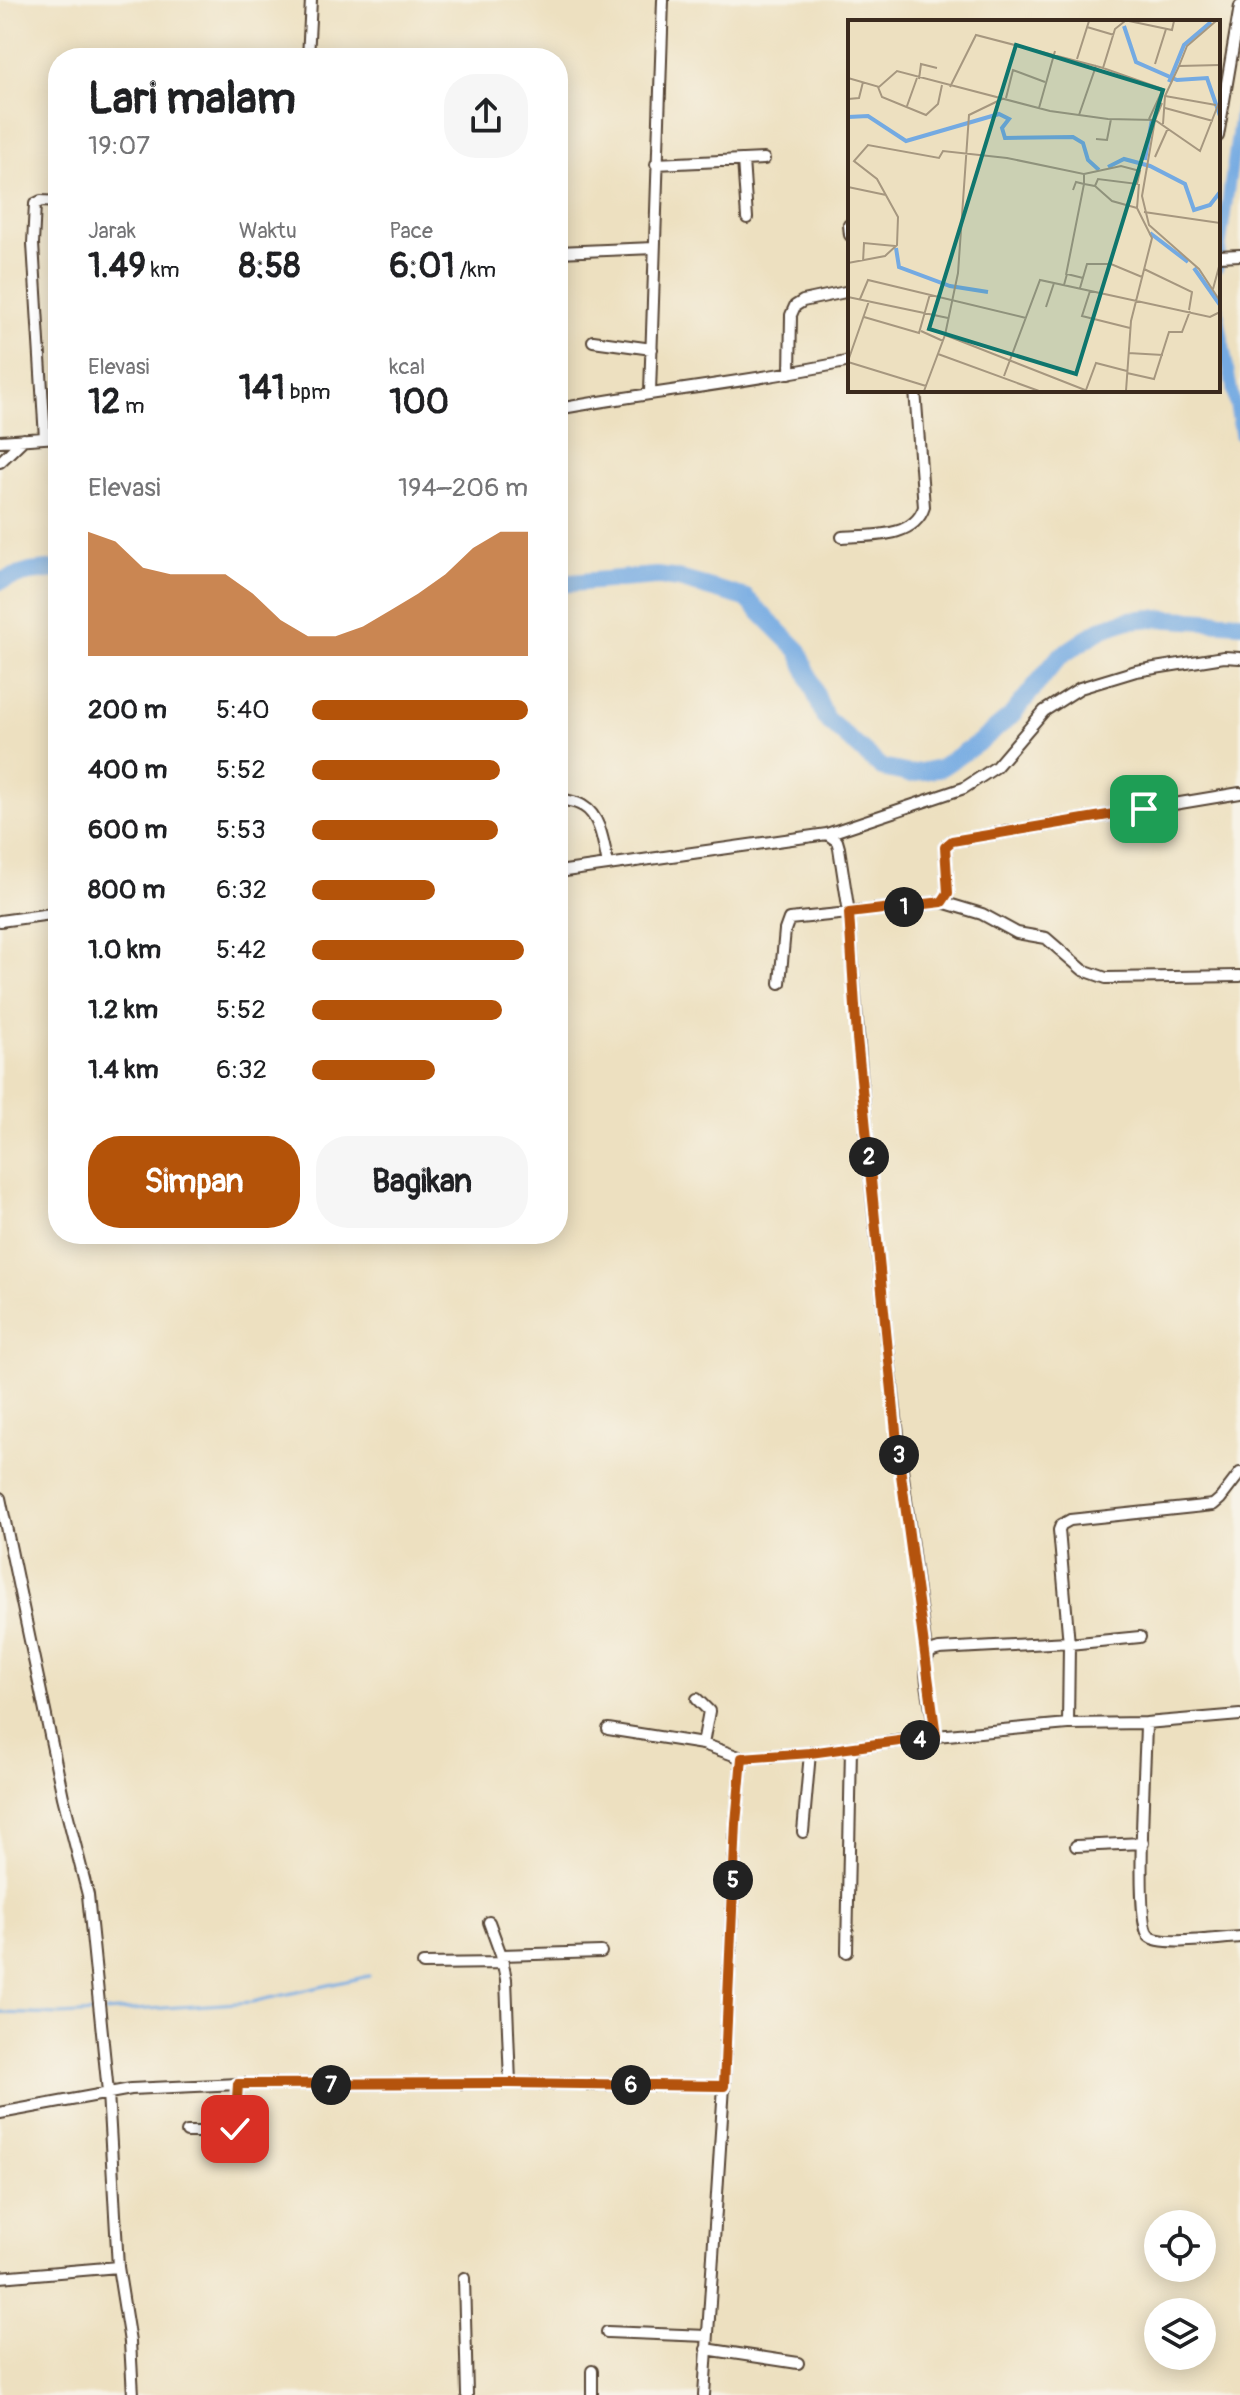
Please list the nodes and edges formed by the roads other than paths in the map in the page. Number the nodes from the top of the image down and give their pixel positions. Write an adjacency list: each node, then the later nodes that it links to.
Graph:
1 (311, 0): 4 (street)
2 (663, 0): 8 (street)
3 (1240, 6): 5 (street)
4 (309, 48)
5 (1220, 124)
6 (764, 159): 7 (street)
7 (743, 160): 8 (street); 10 (street)
8 (656, 164): 11 (street)
9 (48, 201): 21 (street)
10 (747, 218)
11 (654, 248): 12 (street); 15 (street)
12 (568, 252)
13 (848, 291): 17 (street)
14 (593, 341): 15 (street)
15 (652, 349): 18 (street)
16 (848, 361): 17 (street)
17 (790, 373): 18 (street)
18 (650, 392): 20 (street)
19 (915, 392): 26 (street)
20 (568, 407)
21 (45, 438): 22 (street); 23 (street)
22 (48, 438)
23 (24, 439): 24 (street); 25 (street)
24 (0, 441)
25 (0, 462)
26 (842, 537)
27 (1240, 658): 30 (street)
28 (1240, 793): 33 (street)
29 (568, 801): 31 (street)
30 (827, 834): 31 (street); 34 (street)
31 (608, 865): 32 (street)
32 (568, 871)
33 (942, 902): 34 (street); 37 (street)
34 (849, 913): 38 (street); 43 (street)
35 (48, 914): 36 (street)
36 (0, 921)
37 (1240, 976)
38 (780, 983)
39 (1240, 1473): 42 (street)
40 (0, 1498): 66 (street)
41 (1140, 1637): 42 (street)
42 (1069, 1643): 43 (street); 47 (street)
43 (927, 1657): 49 (street)
44 (697, 1699): 50 (street)
45 (1240, 1715): 46 (street)
46 (1146, 1723): 47 (street); 55 (street)
47 (1068, 1724): 49 (street)
48 (608, 1729): 50 (street)
49 (936, 1736): 51 (street)
50 (703, 1744): 53 (street)
51 (851, 1748): 52 (street); 60 (street)
52 (810, 1753): 53 (street); 54 (street)
53 (742, 1758): 65 (street)
54 (803, 1832)
55 (1143, 1843): 56 (street); 58 (street)
56 (1076, 1846)
57 (489, 1922): 61 (street)
58 (1240, 1937)
59 (601, 1952): 61 (street)
60 (847, 1952)
61 (502, 1959): 62 (street); 63 (street)
62 (423, 1964)
63 (510, 2083): 64 (street); 65 (street)
64 (238, 2084): 66 (street); 68 (street)
65 (724, 2086): 73 (street)
66 (108, 2092): 67 (street); 69 (street)
67 (0, 2113)
68 (187, 2132)
69 (118, 2267): 70 (street); 77 (street)
70 (0, 2277)
71 (464, 2278): 78 (street)
72 (607, 2332): 73 (street)
73 (707, 2336): 74 (street)
74 (706, 2349): 75 (street); 80 (street)
75 (798, 2363)
76 (592, 2371): 79 (street)
77 (133, 2395)
78 (467, 2395)
79 (592, 2395)
80 (704, 2395)

